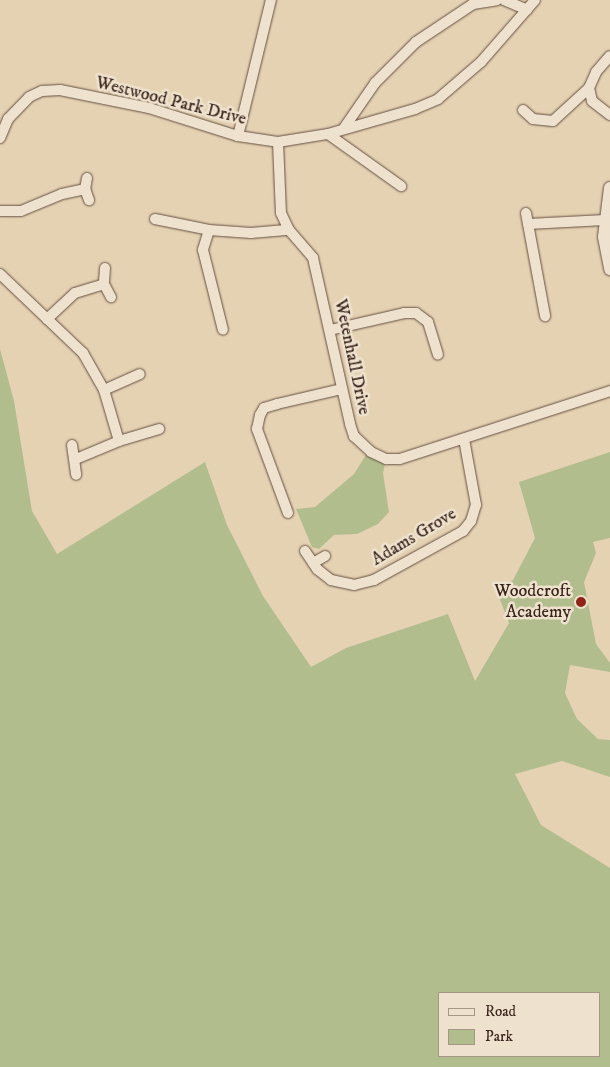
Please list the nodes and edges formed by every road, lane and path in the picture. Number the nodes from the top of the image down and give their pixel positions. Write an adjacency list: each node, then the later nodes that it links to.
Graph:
1 (271, 0): 12 (street)
2 (497, 0): 10 (street)
3 (504, 0): 5 (street)
4 (535, 0): 5 (street, Westwood Park Drive)
5 (527, 10): 10 (street, Westwood Park Drive)
6 (610, 56): 7 (street)
7 (589, 88): 8 (street); 9 (street)
8 (523, 110)
9 (610, 115)
10 (344, 128): 11 (street, Westwood Park Drive)
11 (328, 134): 14 (street, Westwood Park Drive); 15 (street)
12 (238, 136): 13 (street, Westwood Park Drive); 14 (street, Westwood Park Drive)
13 (0, 138)
14 (278, 142): 22 (street, Wetenhall Drive)
15 (400, 186)
16 (610, 188): 20 (street)
17 (89, 200): 18 (street)
18 (0, 211)
19 (155, 219): 21 (street)
20 (605, 220): 24 (street); 28 (street)
21 (209, 230): 22 (street); 30 (street)
22 (289, 230): 31 (street, Wetenhall Drive)
23 (106, 268): 26 (street)
24 (610, 269)
25 (0, 274): 29 (street)
26 (104, 284): 27 (street); 29 (street)
27 (111, 297)
28 (545, 316)
29 (47, 319): 35 (street)
30 (223, 330)
31 (330, 330): 32 (street); 34 (street, Wetenhall Drive)
32 (438, 355)
33 (140, 374): 35 (street)
34 (342, 389): 38 (street, Wetenhall Drive); 43 (street)
35 (104, 390): 39 (street)
36 (610, 391): 38 (street, Wetenhall Drive)
37 (159, 429): 39 (street)
38 (464, 439): 46 (street, Adams Grove)
39 (119, 441): 41 (street)
40 (72, 445): 41 (street)
41 (76, 459): 42 (street)
42 (76, 474)
43 (288, 513)
44 (305, 551): 46 (street, Adams Grove)
45 (325, 556): 46 (street)
46 (313, 563)

